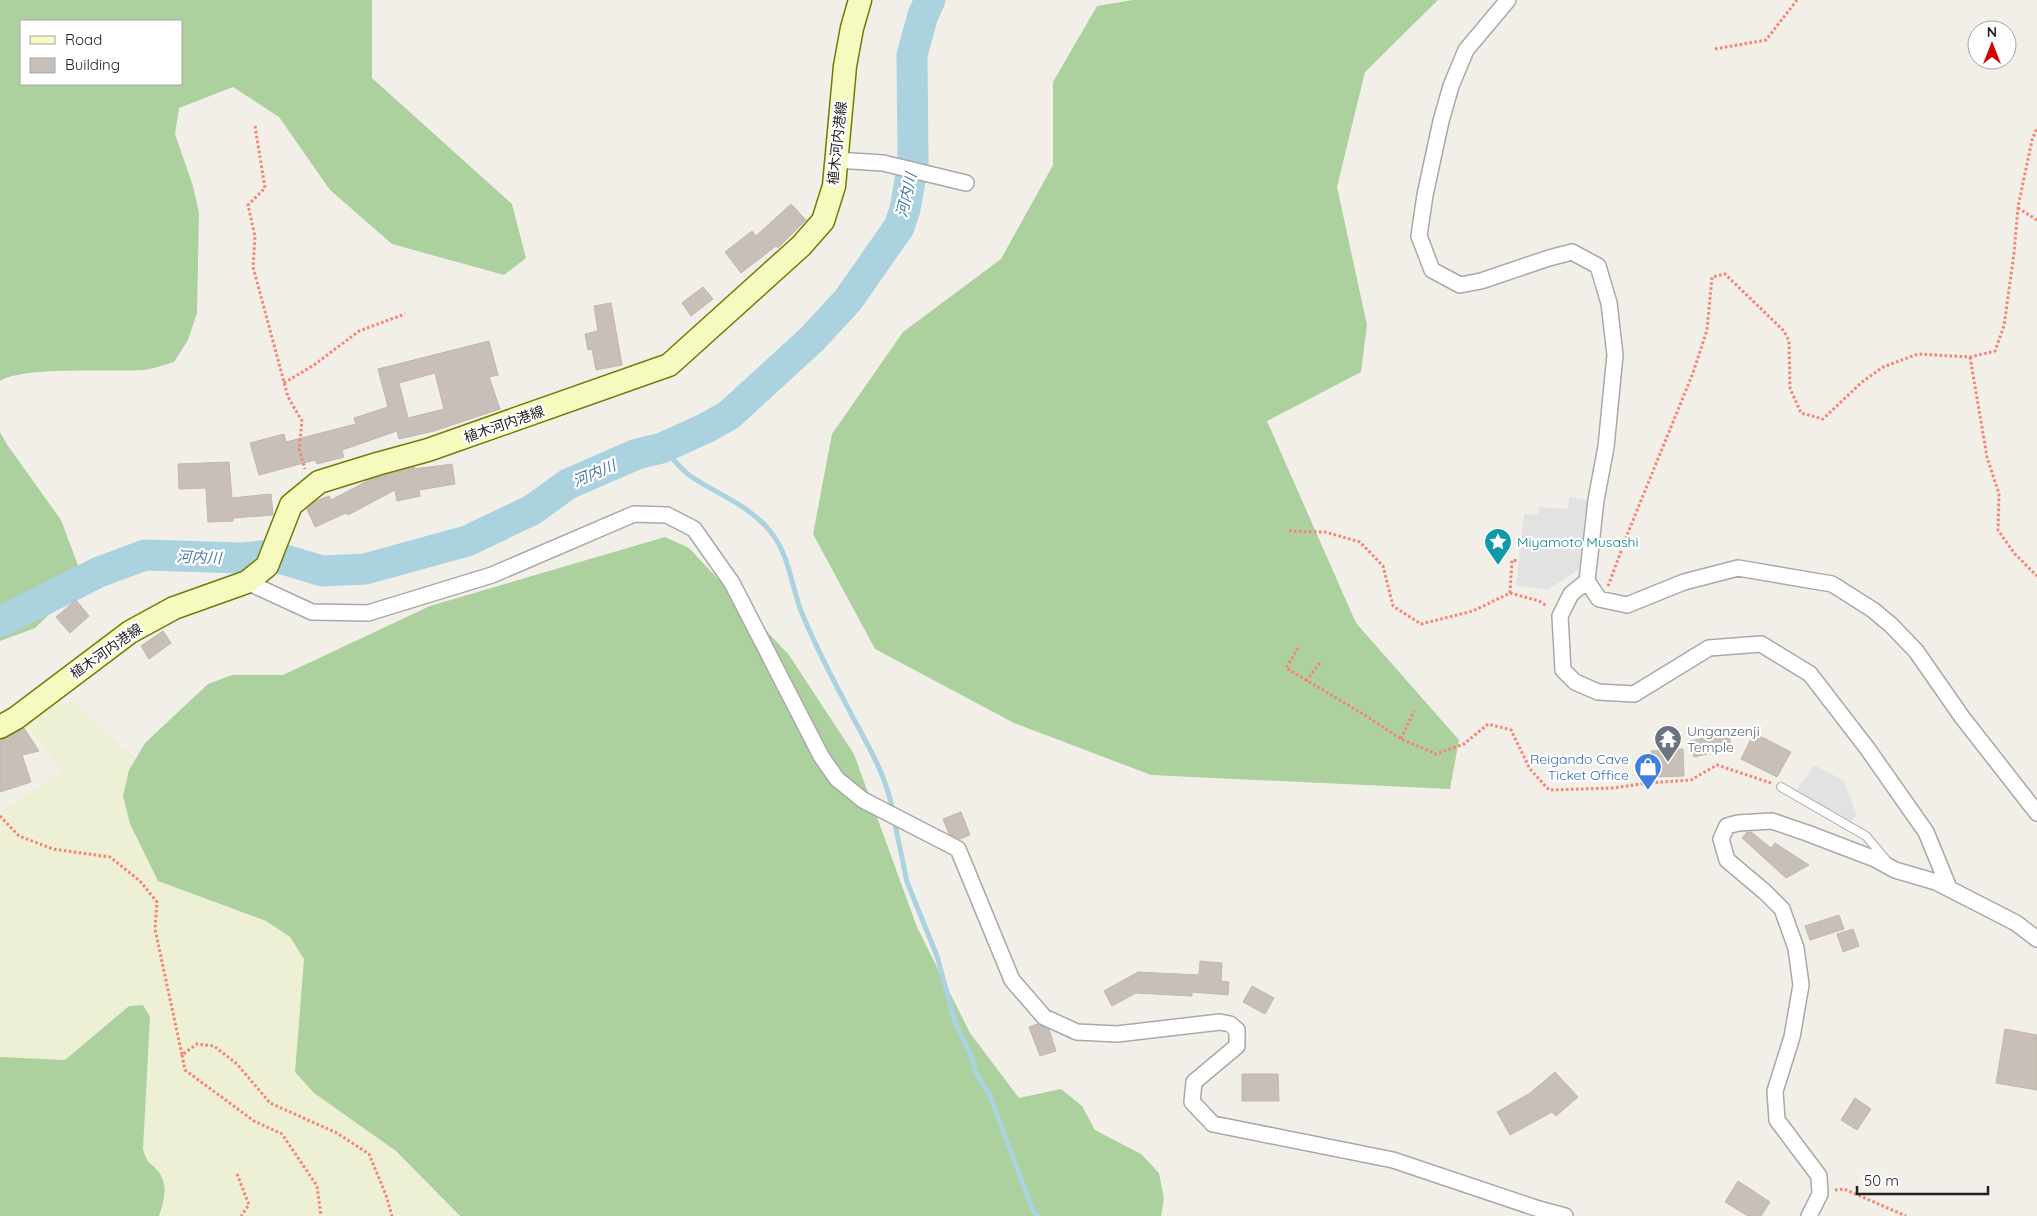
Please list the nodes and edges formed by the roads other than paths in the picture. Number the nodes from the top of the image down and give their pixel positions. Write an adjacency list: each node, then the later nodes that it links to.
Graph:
1 (860, 0): 3 (main road, 植木河内港線)
2 (1508, 0): 5 (street)
3 (836, 160): 4 (street); 6 (main road, 植木河内港線)
4 (966, 183)
5 (1587, 581): 9 (street); 11 (street)
6 (246, 582): 7 (main road, 植木河内港線); 13 (street)
7 (0, 727)
8 (1781, 787): 10 (lane)
9 (2037, 813)
10 (1895, 870): 11 (street); 14 (street)
11 (1949, 888): 12 (street)
12 (2037, 939)
13 (1565, 1216)
14 (1809, 1216)

